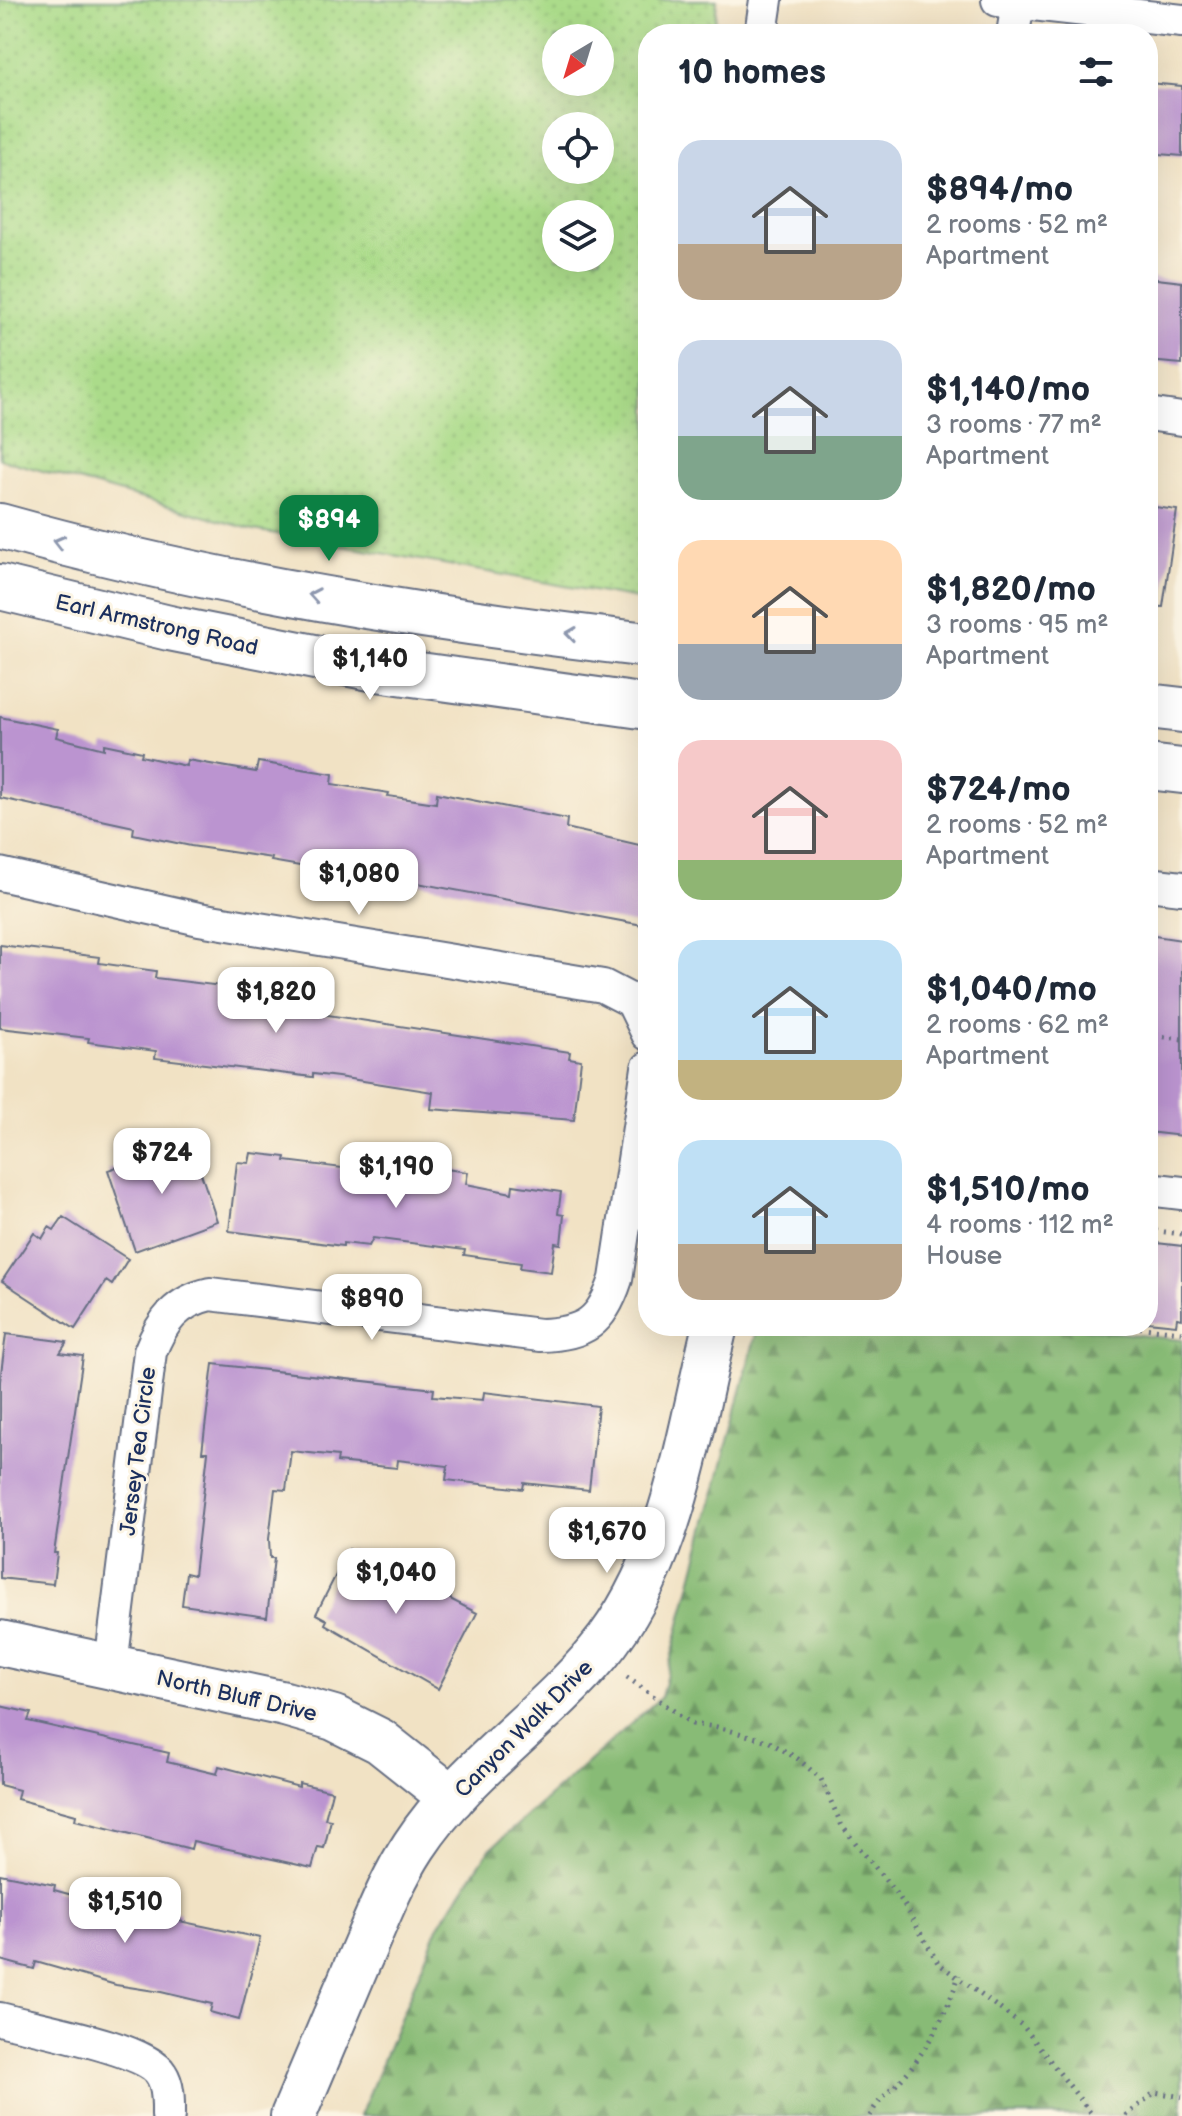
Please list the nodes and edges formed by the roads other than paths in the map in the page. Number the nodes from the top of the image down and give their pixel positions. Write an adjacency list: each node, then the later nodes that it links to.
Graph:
1 (766, 0): 4 (street)
2 (1010, 12): 3 (street)
3 (1182, 21)
4 (762, 24)
5 (1158, 415): 6 (street)
6 (1182, 419)
7 (0, 526): 9 (main road, one-way to 7)
8 (0, 587): 10 (main road, Earl Armstrong Road)
9 (638, 643)
10 (485, 684): 11 (main road, Earl Armstrong Road); 14 (main road)
11 (638, 706)
12 (1158, 707): 13 (main road)
13 (1182, 710)
14 (638, 733)
15 (1158, 768): 16 (main road)
16 (1182, 771)
17 (0, 874): 20 (street)
18 (1158, 885): 19 (street)
19 (1182, 888)
20 (638, 1013)
21 (638, 1134): 26 (street, Jersey Tea Circle)
22 (1158, 1190): 23 (street)
23 (1182, 1193)
24 (713, 1336): 27 (main road, Canyon Walk Drive)
25 (0, 1643): 26 (main road, North Bluff Drive)
26 (111, 1665): 27 (main road, North Bluff Drive)
27 (452, 1798): 30 (main road, Canyon Walk Drive)
28 (0, 2019): 29 (street)
29 (168, 2116)
30 (293, 2116)

